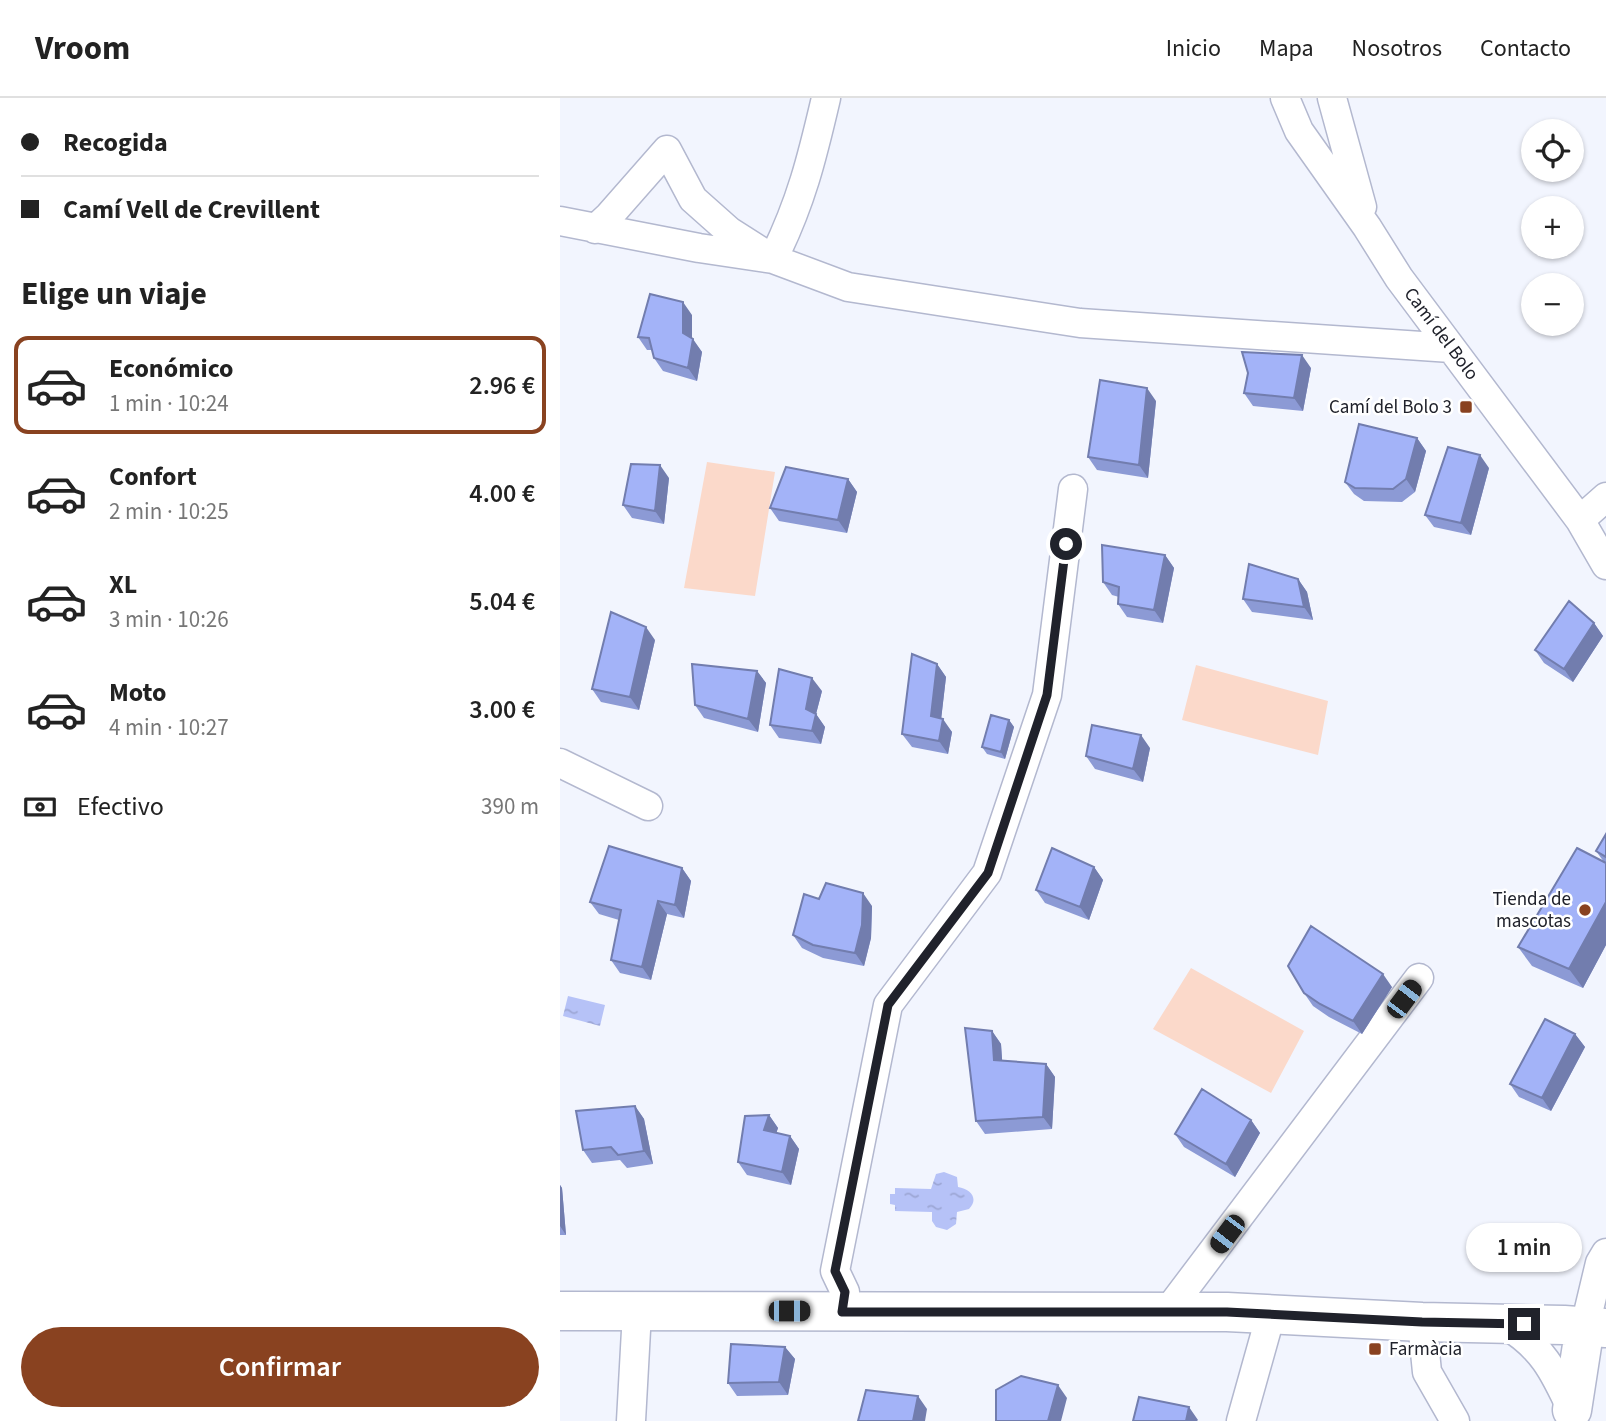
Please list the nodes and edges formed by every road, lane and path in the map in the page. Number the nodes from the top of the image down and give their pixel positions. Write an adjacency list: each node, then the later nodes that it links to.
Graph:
1 (827, 98): 8 (street)
2 (1285, 98): 5 (street, Camí del Bolo)
3 (1332, 98): 5 (street)
4 (560, 221): 6 (street)
5 (1367, 227): 9 (street, Camí del Bolo)
6 (594, 229): 7 (street); 7 (street)
7 (722, 241): 8 (street)
8 (773, 259): 9 (street)
9 (1451, 348): 12 (street, Camí del Bolo)
10 (1073, 489): 20 (street)
11 (1606, 496): 12 (street)
12 (1580, 520): 13 (street, Camí del Bolo)
13 (1606, 565)
14 (560, 763): 15 (street)
15 (648, 806)
16 (1419, 978): 21 (street)
17 (1606, 1253): 25 (street)
18 (560, 1311): 19 (street)
19 (637, 1312): 20 (street); 28 (street)
20 (842, 1312): 21 (street)
21 (1167, 1312): 22 (street)
22 (1271, 1314): 23 (street); 29 (street)
23 (1422, 1322): 24 (street); 30 (street)
24 (1504, 1324): 25 (street); 27 (street)
25 (1585, 1326): 27 (street)
26 (1606, 1376): 27 (street)
27 (1571, 1415)
28 (631, 1421)
29 (1241, 1421)
30 (1455, 1421)

